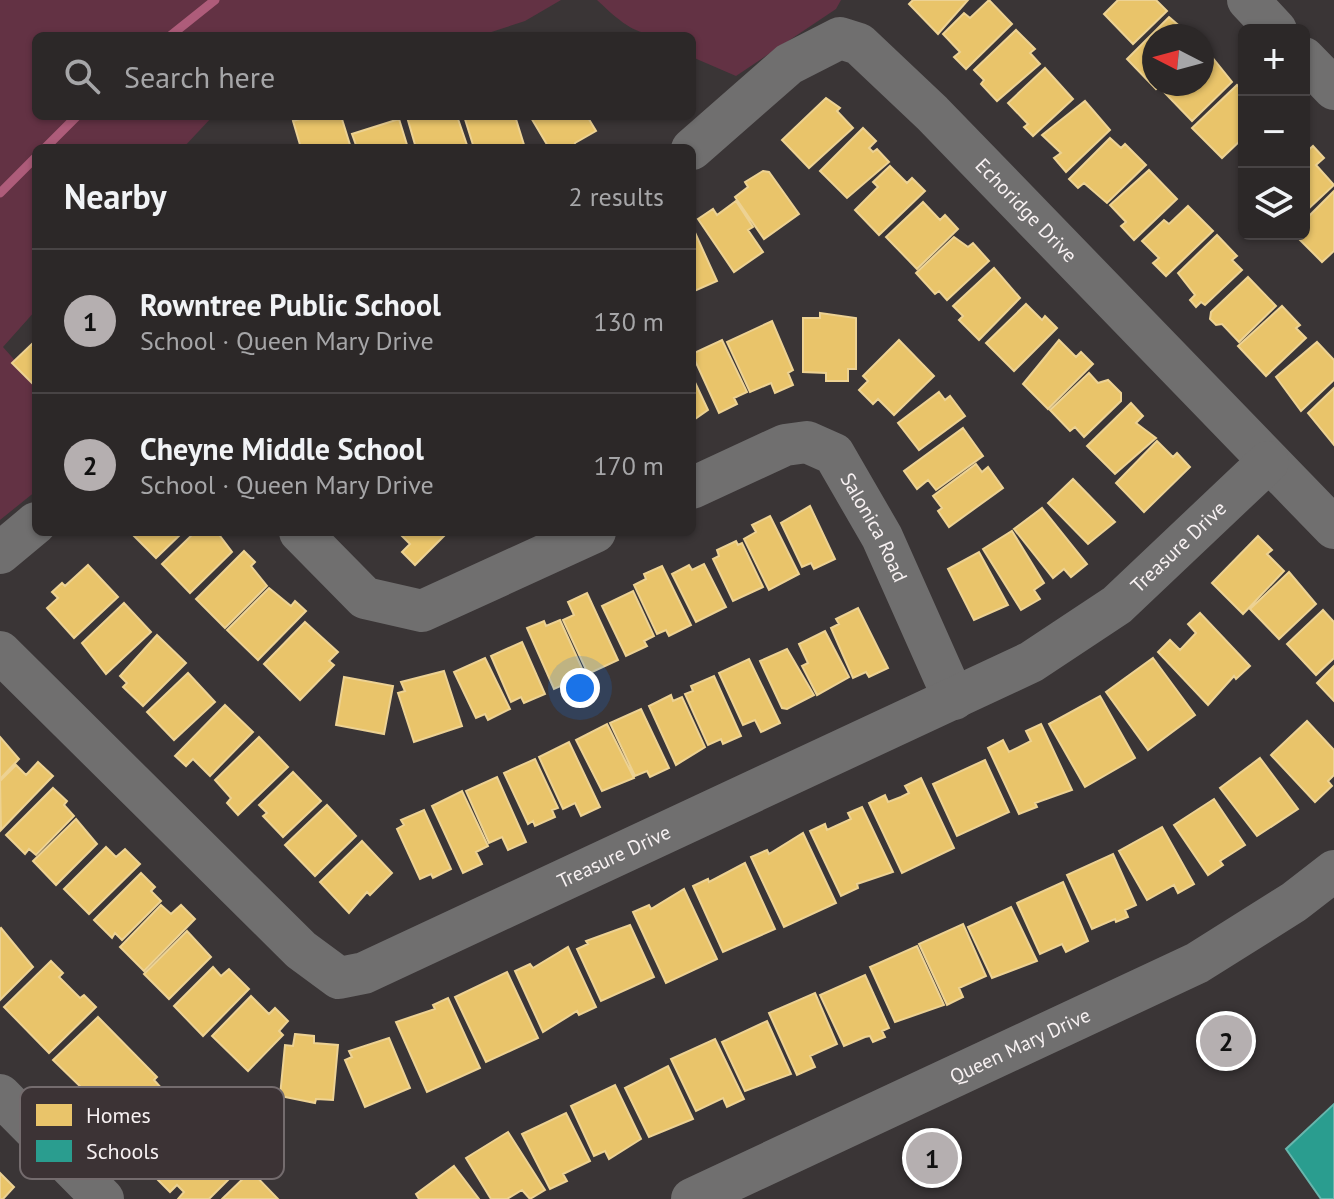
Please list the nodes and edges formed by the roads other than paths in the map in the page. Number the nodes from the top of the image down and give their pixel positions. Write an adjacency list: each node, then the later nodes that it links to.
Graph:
1 (1248, 0): 2 (street)
2 (1270, 24)
3 (1310, 64): 4 (street)
4 (1334, 89)
5 (696, 145): 6 (street, Echoridge Drive)
6 (1268, 462): 9 (street, Echoridge Drive); 14 (street, Treasure Drive)
7 (696, 486): 14 (street, Salonica Road)
8 (32, 526): 12 (street)
9 (1334, 528)
10 (304, 536): 11 (street)
11 (586, 536)
12 (0, 553)
13 (0, 652): 14 (street, Treasure Drive)
14 (954, 699)
15 (1334, 871): 20 (street, Queen Mary Drive)
16 (0, 1095): 17 (street)
17 (20, 1116)
18 (81, 1179): 19 (street)
19 (98, 1197)
20 (692, 1199)

